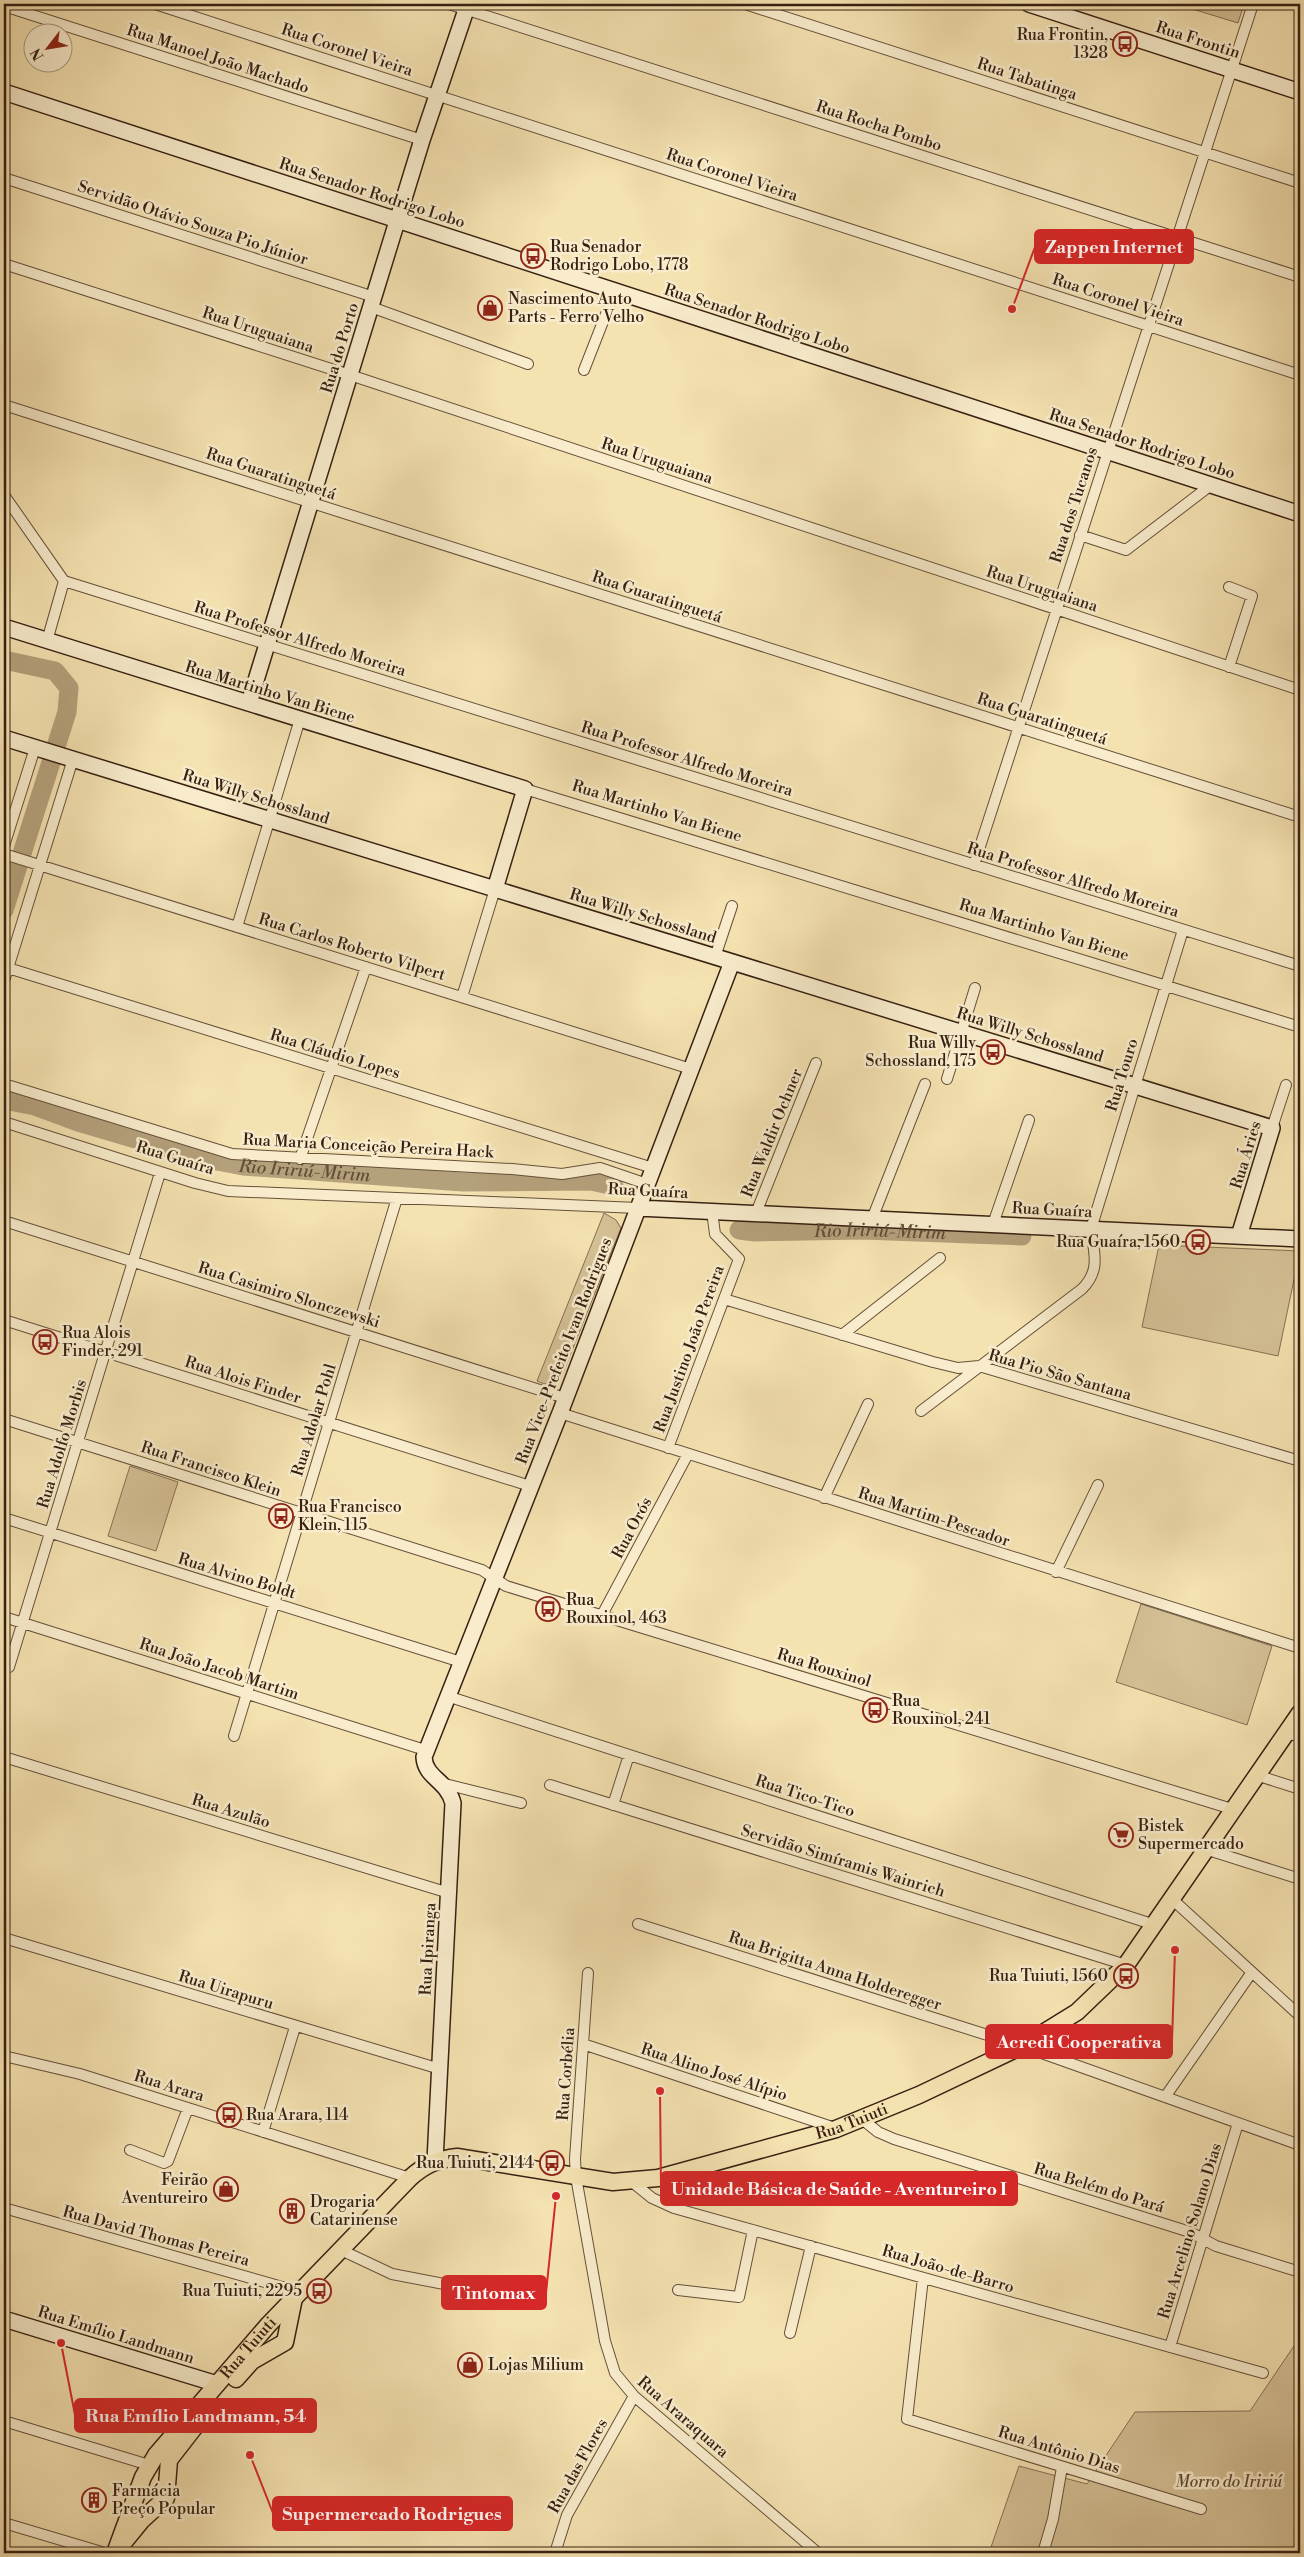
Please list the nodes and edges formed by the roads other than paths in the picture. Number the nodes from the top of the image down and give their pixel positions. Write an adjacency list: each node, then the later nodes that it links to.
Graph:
1 (155, 4): 11 (street, Rua Coronel Vieira)
2 (449, 4): 7 (street, Rua Rocha Pombo)
3 (745, 4): 13 (street, Rua Tabatinga)
4 (1028, 4): 8 (street, Rua Frontin)
5 (1253, 4): 8 (street, Rua dos Tucanos)
6 (4, 6): 12 (street, Rua Manoel João Machado)
7 (467, 6): 11 (street, Rua do Porto); 17 (street, Rua Rocha Pombo)
8 (1231, 70): 10 (street, Rua Frontin); 13 (street, Rua dos Tucanos)
9 (4, 92): 16 (street, Rua Senador Rodrigo Lobo)
10 (1300, 92)
11 (437, 95): 12 (street, Rua do Porto); 22 (street, Rua Coronel Vieira)
12 (422, 140): 16 (street, Rua do Porto)
13 (1205, 152): 15 (street, Rua Tabatinga); 17 (street, Rua dos Tucanos)
14 (4, 178): 21 (street, Servidão Otávio Souza Pio Júnior)
15 (1300, 183)
16 (397, 220): 20 (street, Rua Senador Rodrigo Lobo); 21 (street, Rua do Porto)
17 (1177, 237): 19 (street, Rua Rocha Pombo); 22 (street, Rua dos Tucanos)
18 (4, 264): 25 (street, Rua Uruguaiana)
19 (1300, 276)
20 (615, 291): 24 (street); 28 (street, Rua Senador Rodrigo Lobo)
21 (372, 302): 23 (street, Servidão Otávio Souza Pio Júnior); 25 (street, Rua do Porto)
22 (1148, 325): 26 (street, Rua Coronel Vieira); 28 (street, Rua dos Tucanos)
23 (528, 364)
24 (584, 370)
25 (350, 375): 31 (street, Rua do Porto); 36 (street, Rua Uruguaiana)
26 (1300, 375)
27 (4, 405): 31 (street, Rua Guaratinguetá)
28 (1107, 451): 29 (street, Rua Senador Rodrigo Lobo); 33 (street, Rua dos Tucanos)
29 (1211, 486): 32 (street, Rua Senador Rodrigo Lobo); 33 (street)
30 (4, 495): 34 (street)
31 (310, 502): 39 (street, Rua do Porto); 44 (street, Rua Guaratinguetá)
32 (1300, 514)
33 (1080, 535): 36 (street, Rua dos Tucanos)
34 (64, 581): 38 (street); 39 (street, Rua Professor Alfredo Moreira)
35 (1229, 587): 40 (street)
36 (1056, 609): 40 (street, Rua Uruguaiana); 44 (street, Rua dos Tucanos)
37 (4, 628): 38 (street, Rua Martinho Van Biene)
38 (47, 641): 42 (street, Rua Martinho Van Biene)
39 (267, 644): 42 (street, Rua do Porto); 54 (street, Rua Professor Alfredo Moreira)
40 (1229, 667): 41 (street, Rua Uruguaiana)
41 (1300, 690)
42 (249, 704): 43 (street, Rua Martinho Van Biene)
43 (300, 720): 48 (street, Rua Martinho Van Biene); 50 (street)
44 (1018, 727): 49 (street, Rua Guaratinguetá); 54 (street, Rua dos Tucanos)
45 (4, 738): 46 (street, Rua Willy Schossland)
46 (39, 749): 47 (street, Rua Willy Schossland); 51 (street)
47 (67, 757): 50 (street, Rua Willy Schossland); 53 (street)
48 (525, 789): 55 (street); 65 (street, Rua Martinho Van Biene)
49 (1300, 817)
50 (269, 820): 55 (street, Rua Willy Schossland); 57 (street)
51 (4, 846)
52 (6, 855): 53 (street, Rua Carlos Roberto Vilpert)
53 (40, 865): 57 (street, Rua Carlos Roberto Vilpert); 63 (street)
54 (974, 865): 58 (street, Rua Professor Alfredo Moreira)
55 (495, 889): 59 (street, Rua Willy Schossland); 67 (street)
56 (732, 906): 59 (street)
57 (236, 927): 62 (street, Rua Carlos Roberto Vilpert)
58 (1183, 930): 61 (street, Rua Professor Alfredo Moreira); 65 (street, Rua Touro)
59 (715, 956): 60 (street, Rua Willy Schossland)
60 (732, 962): 69 (street, Rua Willy Schossland); 72 (street, Rua Vice-Prefeito Ivan Rodrigues)
61 (1300, 966)
62 (366, 967): 67 (street, Rua Carlos Roberto Vilpert); 71 (street)
63 (8, 968): 64 (street); 71 (street, Rua Cláudio Lopes)
64 (4, 981)
65 (1166, 986): 68 (street, Rua Martinho Van Biene); 77 (street, Rua Touro)
66 (975, 988): 69 (street)
67 (462, 997): 72 (street, Rua Carlos Roberto Vilpert)
68 (1300, 1027)
69 (961, 1032): 73 (street); 77 (street, Rua Willy Schossland)
70 (816, 1063): 88 (street, Rua Waldir Ochner)
71 (331, 1068): 81 (street); 82 (street, Rua Cláudio Lopes)
72 (691, 1069): 82 (street, Rua Vice-Prefeito Ivan Rodrigues)
73 (947, 1079)
74 (4, 1084): 81 (street, Rua Maria Conceição Pereira Hack)
75 (925, 1084): 89 (street)
76 (1286, 1084): 80 (street, Rua Áries)
77 (1134, 1086): 80 (street, Rua Willy Schossland); 92 (street, Rua Touro)
78 (1029, 1120): 91 (street)
79 (4, 1122): 83 (street, Rua Guaíra)
80 (1272, 1128): 93 (street, Rua Áries)
81 (300, 1159): 84 (street, Rua Maria Conceição Pereira Hack)
82 (653, 1168): 84 (street, Rua Vice-Prefeito Ivan Rodrigues)
83 (160, 1173): 85 (street, Rua Guaíra); 96 (street, Rua Adolfo Morbis)
84 (647, 1184): 86 (street, Rua Vice-Prefeito Ivan Rodrigues)
85 (397, 1198): 86 (street, Rua Guaíra); 99 (street, Rua Adolar Pohl)
86 (638, 1208): 87 (street, Rua Guaíra); 103 (street, Rua Vice-Prefeito Ivan Rodrigues)
87 (712, 1211): 88 (street, Rua Guaíra); 97 (street, Rua Justino João Pereira)
88 (756, 1213): 89 (street, Rua Guaíra)
89 (872, 1219): 91 (street, Rua Guaíra)
90 (4, 1221): 96 (street, Rua Casimiro Slonczewski)
91 (993, 1224): 92 (street, Rua Guaíra)
92 (1091, 1229): 93 (street, Rua Guaíra); 102 (street)
93 (1239, 1236): 94 (street, Rua Guaíra)
94 (1300, 1239)
95 (940, 1258): 100 (street)
96 (133, 1262): 99 (street, Rua Casimiro Slonczewski); 101 (street, Rua Adolfo Morbis)
97 (724, 1299): 100 (street, Rua Pio São Santana); 110 (street, Rua Justino João Pereira)
98 (4, 1320): 101 (street, Rua Alois Finder)
99 (356, 1332): 103 (street, Rua Casimiro Slonczewski); 108 (street, Rua Adolar Pohl)
100 (842, 1334): 102 (street, Rua Pio São Santana)
101 (105, 1352): 108 (street, Rua Alois Finder); 109 (street, Rua Adolfo Morbis)
102 (980, 1366): 105 (street); 112 (street, Rua Pio São Santana)
103 (565, 1398): 106 (street, Rua Vice-Prefeito Ivan Rodrigues)
104 (868, 1404): 115 (street)
105 (921, 1410)
106 (560, 1413): 110 (street, Rua Martim-Pescador); 114 (street, Rua Vice-Prefeito Ivan Rodrigues)
107 (4, 1420): 109 (street, Rua Francisco Klein)
108 (329, 1423): 114 (street, Rua Alois Finder); 116 (street, Rua Adolar Pohl)
109 (78, 1443): 116 (street, Rua Francisco Klein); 118 (street, Rua Adolfo Morbis)
110 (668, 1448): 111 (street, Rua Martim-Pescador)
111 (688, 1454): 115 (street, Rua Martim-Pescador); 122 (street, Rua Orós)
112 (1300, 1461)
113 (1098, 1485): 119 (street)
114 (530, 1486): 120 (street, Rua Vice-Prefeito Ivan Rodrigues)
115 (824, 1498): 119 (street, Rua Martim-Pescador)
116 (302, 1513): 120 (street, Rua Francisco Klein); 121 (street, Rua Adolar Pohl)
117 (4, 1518): 118 (street, Rua Alvino Boldt)
118 (50, 1533): 121 (street, Rua Alvino Boldt); 124 (street, Rua Adolfo Morbis)
119 (1056, 1572): 125 (street, Rua Martim-Pescador)
120 (494, 1577): 122 (street, Rua Rouxinol); 126 (street, Rua Vice-Prefeito Ivan Rodrigues)
121 (274, 1603): 126 (street, Rua Alvino Boldt); 128 (street, Rua Adolar Pohl)
122 (602, 1615): 142 (street, Rua Rouxinol)
123 (4, 1617): 124 (street, Rua João Jacob Martim)
124 (23, 1623): 127 (street, Rua Adolfo Morbis); 128 (street, Rua João Jacob Martim)
125 (1300, 1648)
126 (461, 1662): 129 (street, Rua Vice-Prefeito Ivan Rodrigues)
127 (10, 1667)
128 (247, 1694): 132 (street, Rua Adolar Pohl); 133 (street, Rua João Jacob Martim)
129 (447, 1696): 133 (street, Rua Vice-Prefeito Ivan Rodrigues); 134 (street, Rua Tico-Tico)
130 (1300, 1713): 131 (main road, Rua Tuiuti)
131 (1294, 1735): 136 (main road, Rua Tuiuti)
132 (234, 1736)
133 (425, 1750): 137 (street)
134 (629, 1755): 141 (street); 148 (street, Rua Tico-Tico)
135 (4, 1757): 145 (street, Rua Azulão)
136 (1256, 1775): 139 (street); 142 (main road, Rua Tuiuti)
137 (445, 1784): 140 (street); 145 (street, Rua Ipiranga)
138 (550, 1785): 141 (street, Servidão Simíramis Wainrich)
139 (1300, 1789)
140 (521, 1803)
141 (613, 1805): 150 (street, Servidão Simíramis Wainrich)
142 (1232, 1809): 143 (main road, Rua Tuiuti)
143 (1205, 1849): 144 (street); 146 (main road, Rua Tuiuti)
144 (1300, 1878)
145 (449, 1893): 158 (street, Rua Ipiranga)
146 (1172, 1899): 148 (main road, Rua Tuiuti); 151 (street)
147 (638, 1924): 156 (street, Rua Brigitta Anna Holderegger)
148 (1155, 1925): 150 (main road, Rua Tuiuti)
149 (4, 1938): 154 (street, Rua Uirapuru)
150 (1126, 1965): 156 (main road, Rua Tuiuti)
151 (1252, 1972): 153 (street); 159 (street)
152 (588, 1973): 155 (street, Rua Corbélia)
153 (1300, 2016)
154 (295, 2027): 158 (street, Rua Uirapuru); 164 (street)
155 (583, 2044): 163 (street, Rua Alino José Alípio); 168 (street, Rua Corbélia)
156 (1022, 2046): 159 (street, Rua Brigitta Anna Holderegger); 161 (main road, Rua Tuiuti)
157 (4, 2056): 160 (street, Rua Arara)
158 (440, 2069): 167 (street, Rua Ipiranga)
159 (1165, 2097): 162 (street, Rua Brigitta Anna Holderegger)
160 (188, 2108): 164 (street, Rua Arara); 166 (street)
161 (862, 2119): 163 (main road, Rua Tuiuti); 173 (street, Rua Belém do Pará)
162 (1238, 2123): 165 (street, Rua Brigitta Anna Holderegger); 173 (street, Rua Arcelino Solano Dias)
163 (836, 2129): 170 (main road, Rua Tuiuti)
164 (263, 2132): 169 (street, Rua Arara)
165 (1300, 2145)
166 (130, 2150)
167 (435, 2161): 168 (main road, Rua Tuiuti); 169 (main road, Rua Tuiuti)
168 (576, 2177): 170 (main road, Rua Tuiuti); 188 (street, Rua Araraquara)
169 (410, 2178): 175 (main road, Rua Tuiuti)
170 (630, 2181): 172 (street, Rua João-de-Barro)
171 (4, 2208): 180 (street, Rua David Thomas Pereira)
172 (753, 2230): 174 (street, Rua João-de-Barro); 178 (street)
173 (1204, 2238): 176 (street, Rua Belém do Pará); 185 (street, Rua Arcelino Solano Dias)
174 (811, 2246): 177 (street, Rua João-de-Barro); 183 (street)
175 (341, 2250): 179 (street); 180 (main road, Rua Tuiuti)
176 (1300, 2272)
177 (923, 2278): 185 (street, Rua João-de-Barro); 191 (street, Rua Antônio Dias)
178 (678, 2290)
179 (496, 2294)
180 (297, 2295): 182 (main road, Rua Tuiuti); 184 (main road, Rua Tuiuti)
181 (4, 2319): 187 (street, Rua Emílio Landmann)
182 (269, 2324): 184 (main road); 187 (main road, Rua Tuiuti)
183 (790, 2333)
184 (288, 2337): 193 (main road, Rua Tuiuti)
185 (1170, 2348): 186 (street, Rua João-de-Barro)
186 (1263, 2373)
187 (217, 2384): 190 (main road, Rua Tuiuti)
188 (634, 2396): 198 (street, Rua das Flores); 199 (street, Rua Araraquara)
189 (4, 2421): 190 (street)
190 (149, 2465): 192 (main road, Rua Tuiuti)
191 (1062, 2466): 194 (street, Rua Antônio Dias); 200 (street)
192 (137, 2491): 193 (main road); 197 (main road, Rua Tuiuti)
193 (163, 2503): 197 (main road, Rua Tuiuti)
194 (1201, 2510)
195 (4, 2523): 196 (street)
196 (105, 2553)
197 (115, 2553)
198 (554, 2553)
199 (818, 2553)
200 (1043, 2553)

